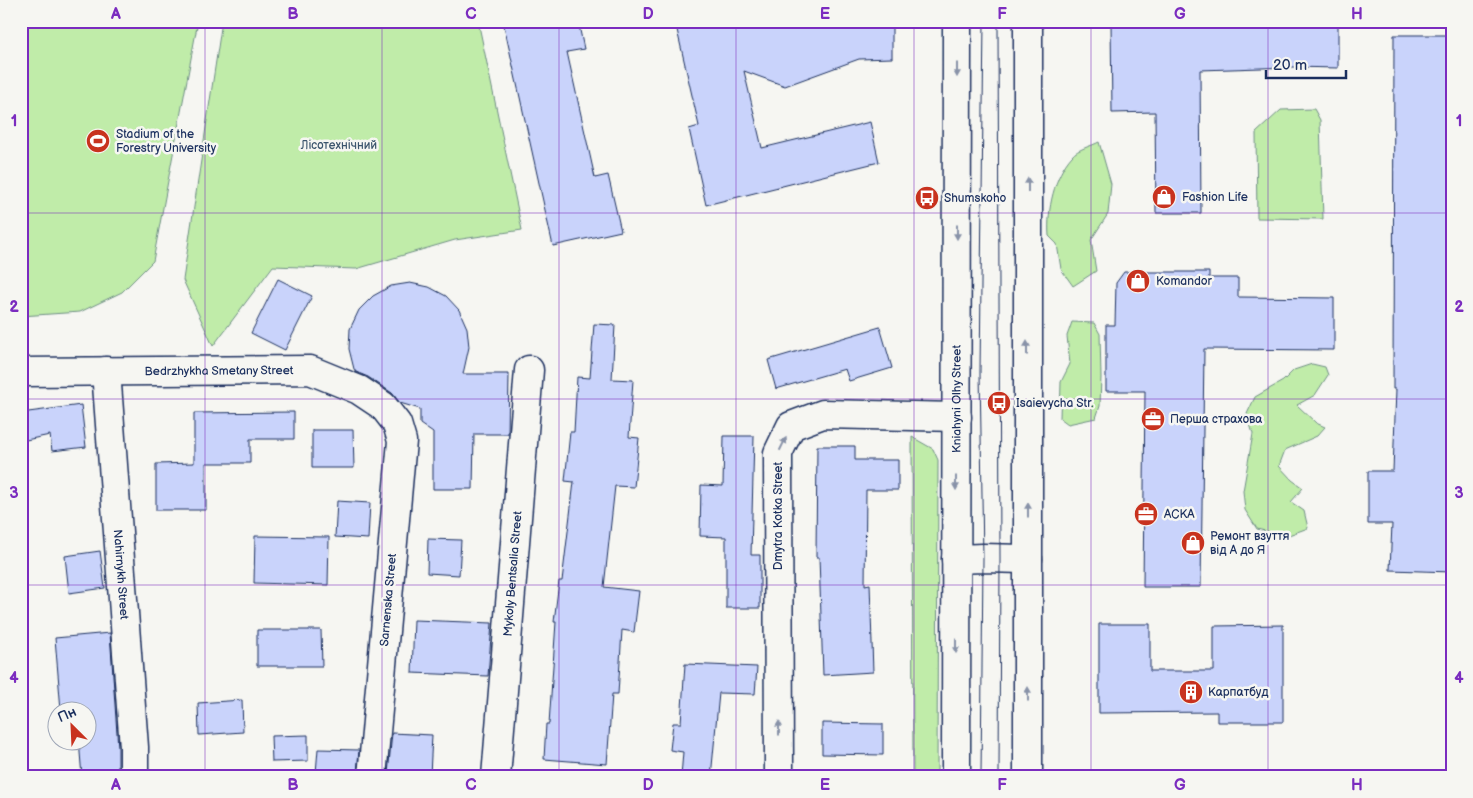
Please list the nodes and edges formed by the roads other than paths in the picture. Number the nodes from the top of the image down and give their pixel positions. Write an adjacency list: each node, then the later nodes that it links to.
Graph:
1 (957, 21): 6 (street, Kniahyni Olhy Street, one-way to 6)
2 (1028, 21): 9 (street, one-way to 2)
3 (528, 370): 12 (street, Mykoly Bentsalia Street)
4 (106, 371): 5 (street, Bedrzhykha Smetany Street); 7 (street, Bedrzhykha Smetany Street); 10 (street, Nahirnykh Street)
5 (21, 372)
6 (957, 417): 8 (street, Kniahyni Olhy Street, one-way to 8); 13 (street, Dmytra Kotka Street, one-way to 6)
7 (397, 424): 11 (street, Sarnenska Street)
8 (956, 559): 9 (street); 14 (street, Kniahyni Olhy Street, one-way to 14)
9 (1028, 559): 15 (street, one-way to 9)
10 (134, 777)
11 (372, 777)
12 (496, 777)
13 (779, 777)
14 (956, 777)
15 (1028, 777)

